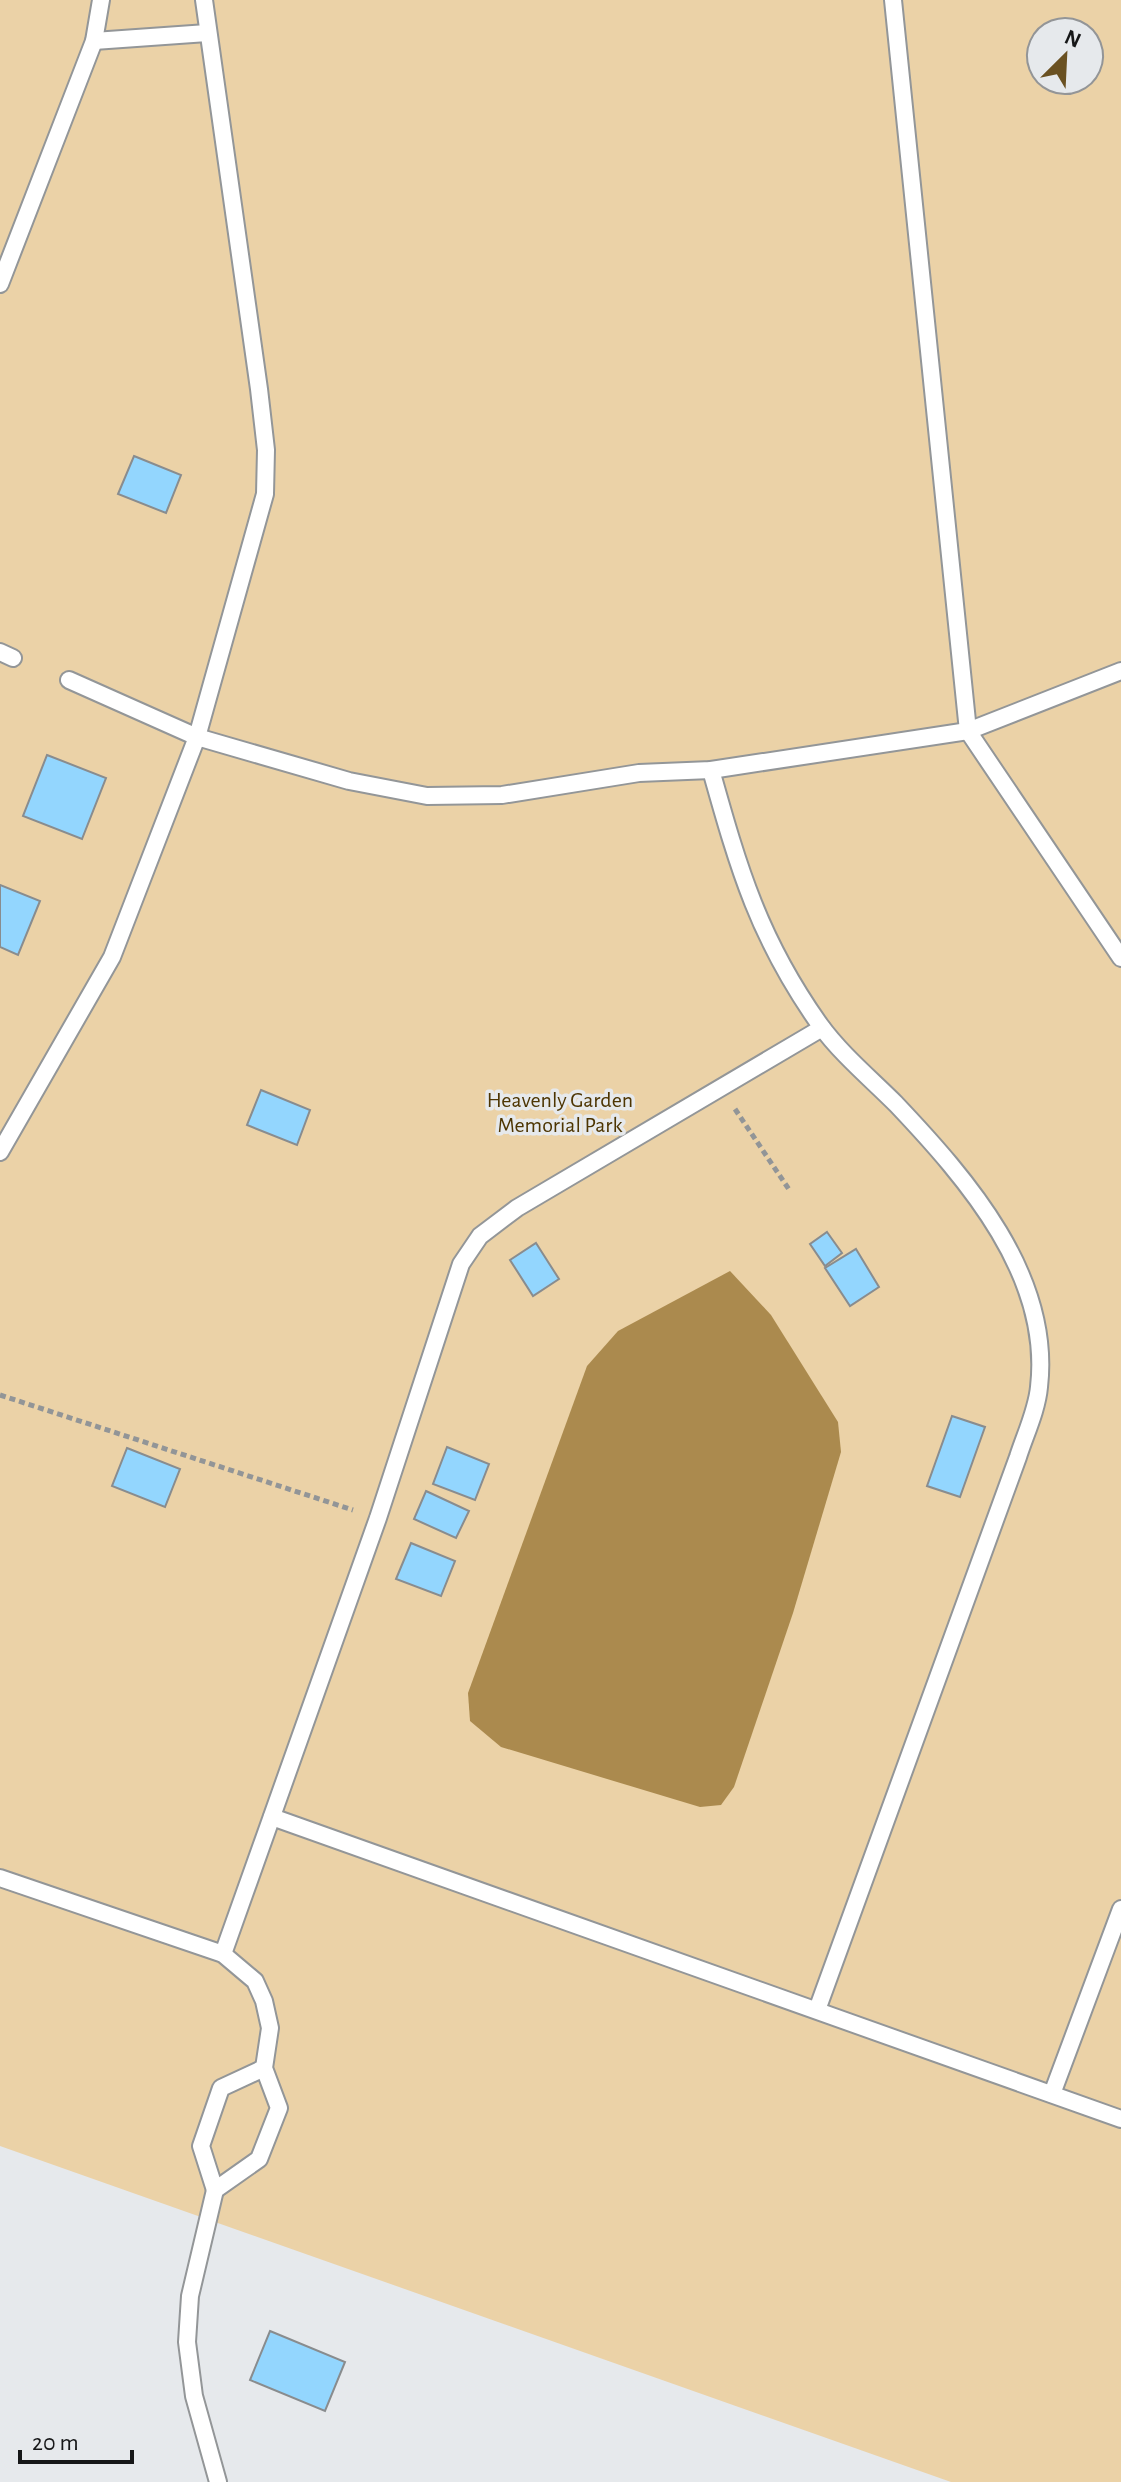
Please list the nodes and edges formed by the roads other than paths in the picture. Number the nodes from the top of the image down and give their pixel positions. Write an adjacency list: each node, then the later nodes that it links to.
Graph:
1 (101, 0): 5 (lane)
2 (204, 0): 4 (lane)
3 (893, 0): 9 (lane)
4 (207, 33): 5 (lane); 10 (lane)
5 (94, 41): 6 (lane)
6 (0, 284)
7 (1121, 671): 9 (lane)
8 (69, 680): 10 (lane)
9 (968, 731): 11 (lane); 12 (lane)
10 (197, 737): 11 (lane); 14 (lane)
11 (711, 770): 13 (lane)
12 (1121, 958)
13 (822, 1028): 15 (lane); 19 (lane)
14 (0, 1152)
15 (272, 1817): 18 (lane); 19 (lane)
16 (0, 1878): 18 (lane)
17 (1121, 1909): 21 (lane)
18 (223, 1954): 20 (lane)
19 (817, 2010): 21 (lane)
20 (264, 2068): 23 (lane); 23 (lane)
21 (1052, 2094): 22 (lane)
22 (1121, 2119)
23 (215, 2190): 24 (lane)
24 (218, 2482)

